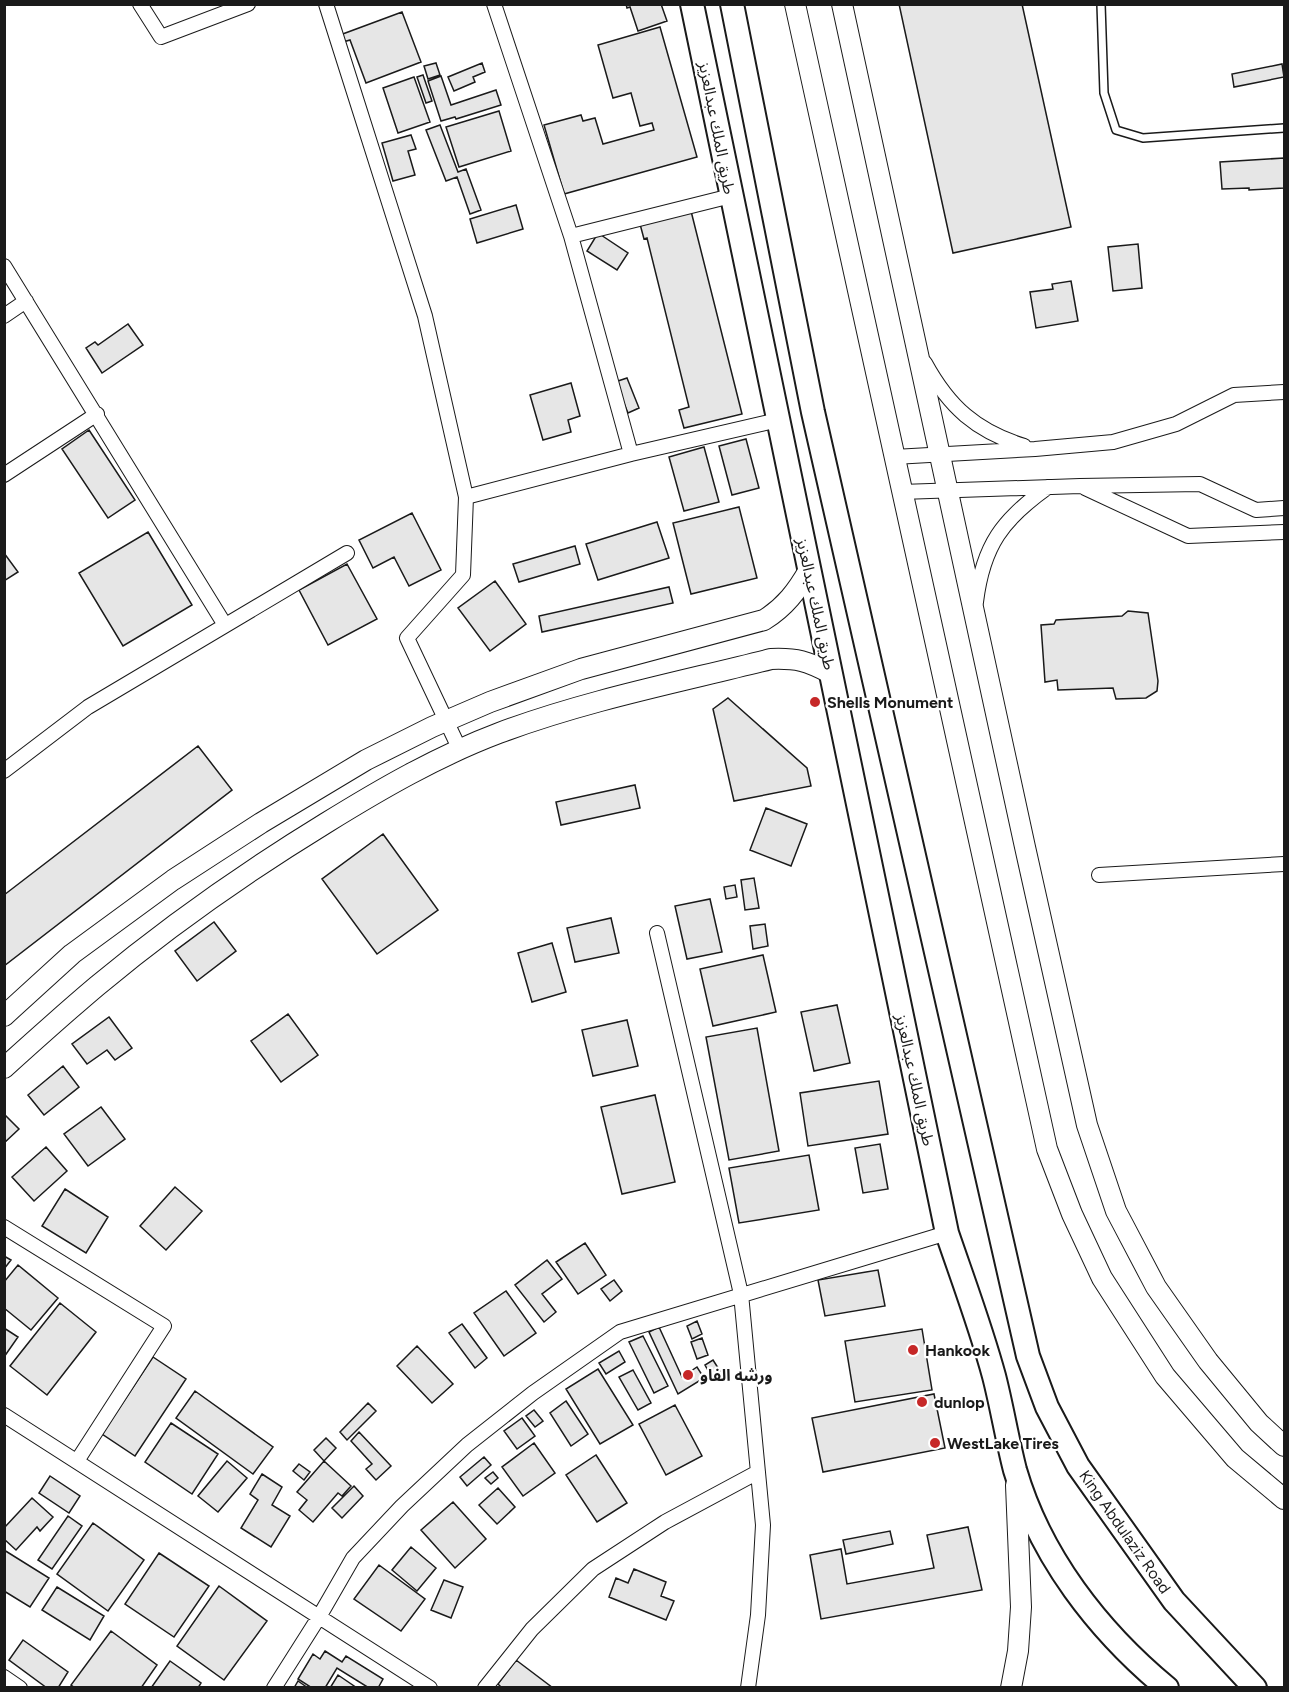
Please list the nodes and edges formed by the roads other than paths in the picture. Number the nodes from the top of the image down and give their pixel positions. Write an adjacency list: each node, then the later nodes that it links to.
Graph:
1 (140, 4): 2 (street)
2 (248, 4)
3 (326, 4): 29 (street)
4 (494, 4): 12 (street)
5 (692, 4): 11 (highway, طريق الملك عبدالعزيز)
6 (732, 4): 63 (highway, King Abdulaziz Road)
7 (795, 4): 23 (main road)
8 (842, 4): 16 (main road)
9 (1101, 4): 10 (lane)
10 (1284, 128)
11 (730, 195): 12 (street); 19 (highway, طريق الملك عبدالعزيز)
12 (571, 236): 21 (street)
13 (7, 275): 14 (street)
14 (26, 301): 15 (street); 18 (street)
15 (4, 316)
16 (919, 352): 20 (street); 22 (main road)
17 (1284, 392): 20 (street)
18 (97, 414): 24 (street); 35 (street)
19 (777, 420): 21 (street); 33 (highway, طريق الملك عبدالعزيز)
20 (1035, 449): 22 (street)
21 (631, 454): 29 (street)
22 (940, 455): 23 (street); 27 (main road)
23 (894, 457): 28 (main road)
24 (4, 475)
25 (1048, 486): 26 (street); 27 (street); 34 (street)
26 (1080, 486): 30 (street); 31 (street)
27 (948, 489): 28 (street); 34 (main road)
28 (901, 492): 53 (main road)
29 (466, 497): 37 (street)
30 (1284, 508)
31 (1284, 532)
32 (347, 553): 35 (street)
33 (809, 570): 36 (highway, طريق الملك عبدالعزيز); 37 (main road)
34 (974, 613): 49 (main road)
35 (225, 625): 39 (street)
36 (830, 673): 38 (main road); 46 (highway, طريق الملك عبدالعزيز)
37 (447, 721): 38 (street); 43 (main road)
38 (460, 750): 44 (main road)
39 (4, 771)
40 (1284, 864): 41 (street)
41 (1099, 875)
42 (657, 933): 47 (street)
43 (4, 1016)
44 (4, 1068)
45 (4, 1227): 50 (street)
46 (948, 1233): 47 (street); 51 (highway)
47 (741, 1294): 52 (street); 54 (street)
48 (4, 1414): 50 (street)
49 (1284, 1446)
50 (77, 1461): 54 (street)
51 (1016, 1471): 61 (main road); 62 (highway)
52 (758, 1472): 59 (street); 60 (street)
53 (1284, 1500)
54 (319, 1617): 57 (street); 58 (street)
55 (4, 1677): 56 (street)
56 (20, 1688)
57 (274, 1688)
58 (430, 1688)
59 (485, 1688)
60 (748, 1688)
61 (1011, 1688)
62 (1167, 1688)
63 (1254, 1688)

